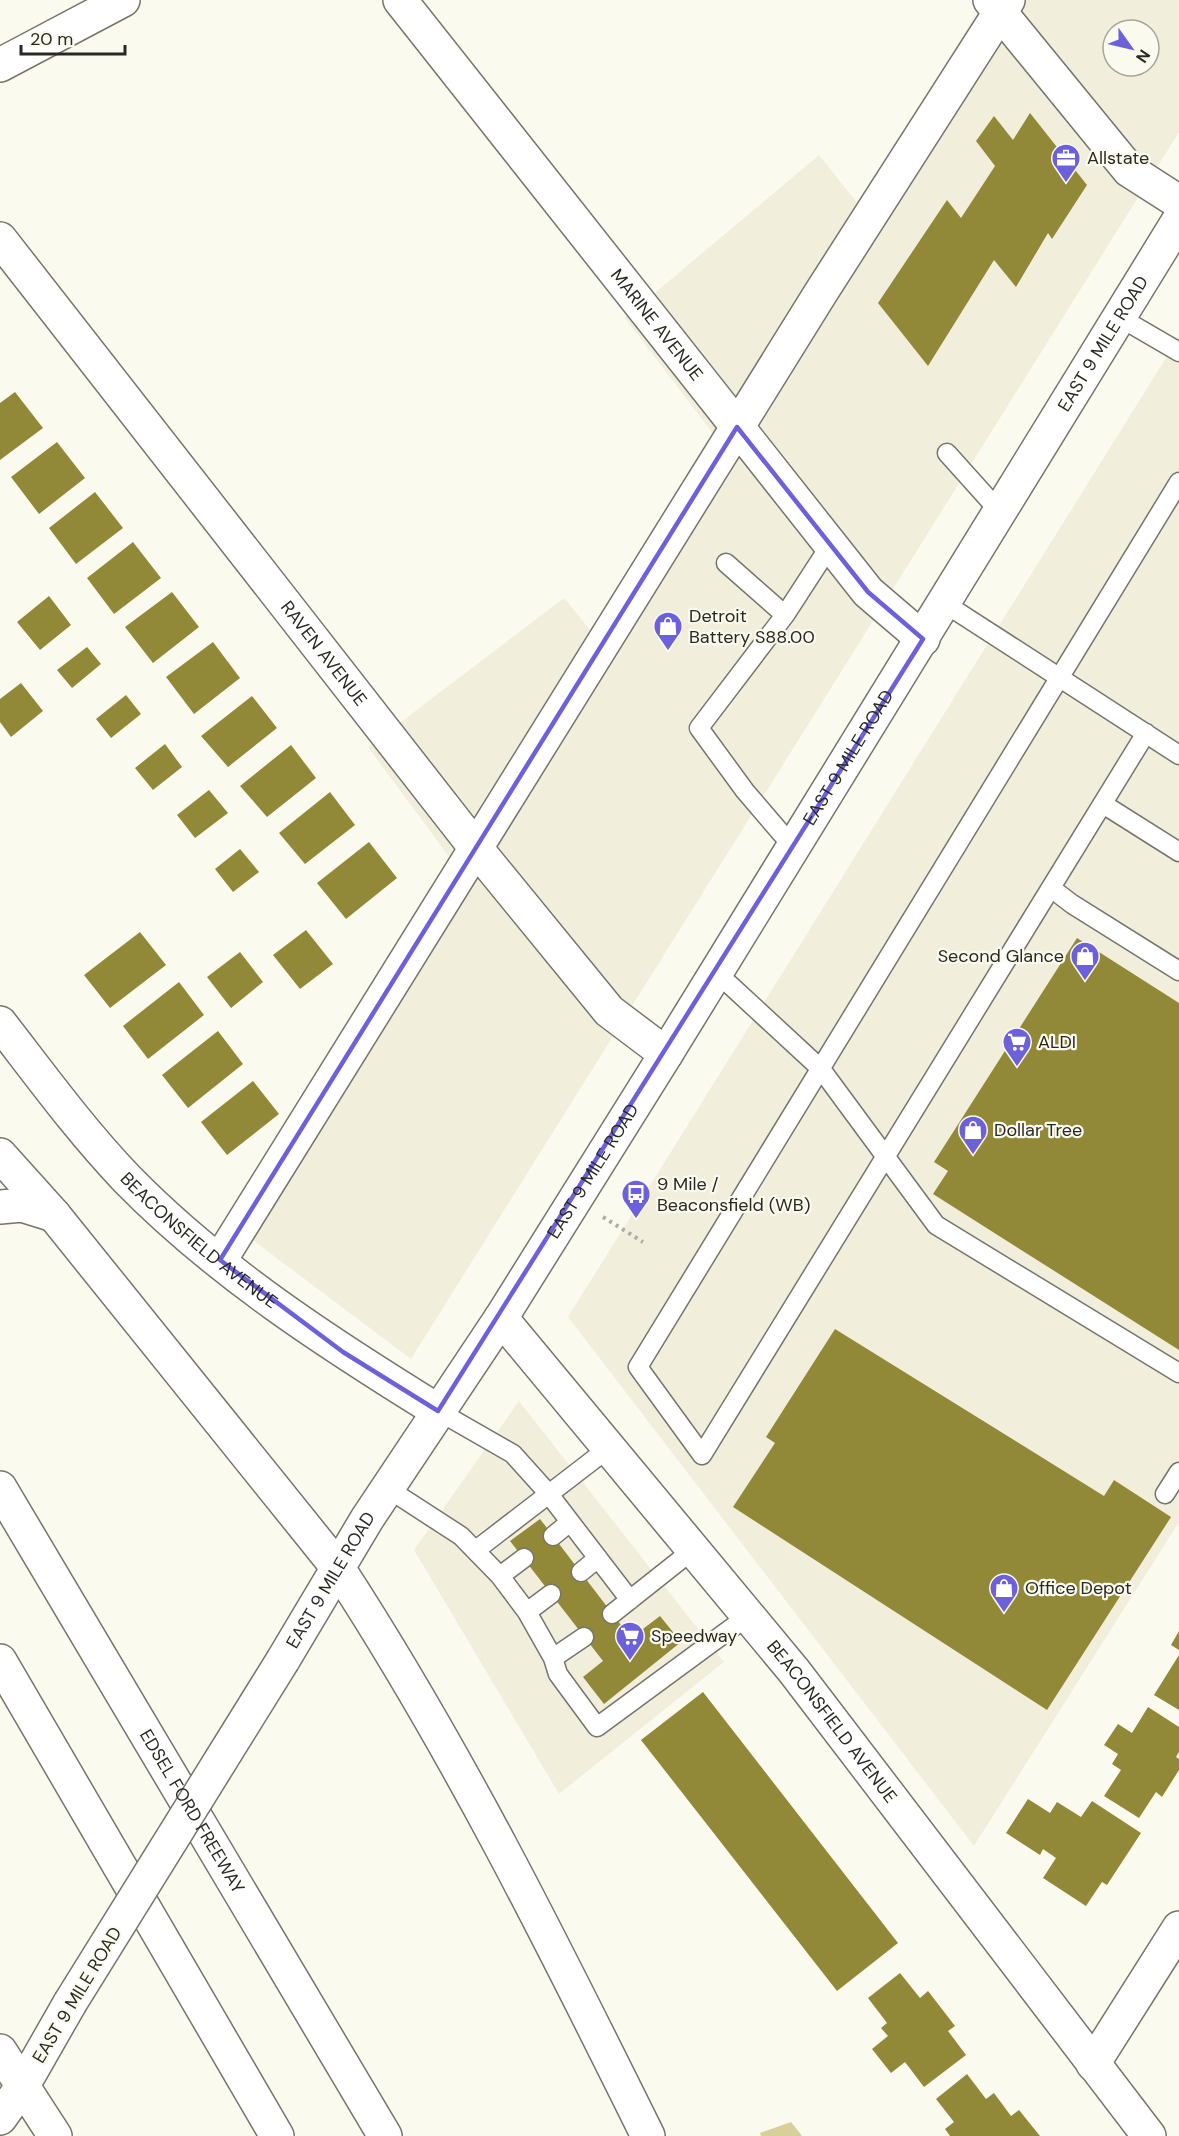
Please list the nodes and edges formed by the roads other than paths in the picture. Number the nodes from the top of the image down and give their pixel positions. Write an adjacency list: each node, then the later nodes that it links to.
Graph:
1 (123, 0): 4 (main road)
2 (400, 0): 10 (main road, MARINE AVENUE)
3 (999, 4): 5 (main road); 10 (main road)
4 (0, 65)
5 (1179, 202)
6 (1179, 220): 8 (main road, EAST 9 MILE ROAD)
7 (0, 238): 23 (main road, RAVEN AVENUE)
8 (1119, 317): 9 (lane); 13 (main road, EAST 9 MILE ROAD)
9 (1179, 352)
10 (737, 427): 14 (main road, MARINE AVENUE); 23 (main road)
11 (947, 453): 13 (lane)
12 (1179, 482): 19 (lane)
13 (1000, 512): 16 (main road, EAST 9 MILE ROAD)
14 (831, 544): 17 (lane); 18 (main road, MARINE AVENUE)
15 (726, 563): 17 (lane)
16 (944, 603): 18 (main road, EAST 9 MILE ROAD); 19 (lane)
17 (785, 615): 24 (lane)
18 (923, 639): 24 (main road, EAST 9 MILE ROAD)
19 (1059, 678): 20 (lane); 31 (lane)
20 (1146, 733): 21 (lane); 22 (lane)
21 (1179, 755)
22 (1103, 804): 25 (lane); 26 (lane)
23 (475, 847): 30 (main road, RAVEN AVENUE); 36 (main road)
24 (793, 848): 28 (main road, EAST 9 MILE ROAD)
25 (1179, 852)
26 (1051, 888): 27 (lane); 33 (lane)
27 (1179, 971)
28 (716, 972): 30 (main road, EAST 9 MILE ROAD); 31 (lane)
29 (0, 1023): 36 (main road, BEACONSFIELD AVENUE)
30 (666, 1054): 37 (main road, EAST 9 MILE ROAD)
31 (820, 1069): 33 (lane); 33 (lane)
32 (0, 1155): 35 (main road)
33 (885, 1158): 38 (lane)
34 (0, 1207): 35 (main road)
35 (54, 1215): 52 (main road)
36 (220, 1260): 39 (main road, BEACONSFIELD AVENUE)
37 (501, 1318): 39 (main road, EAST 9 MILE ROAD); 40 (main road, BEACONSFIELD AVENUE)
38 (1179, 1373)
39 (438, 1411): 43 (main road, EAST 9 MILE ROAD); 44 (lane)
40 (610, 1447): 44 (lane); 48 (main road, BEACONSFIELD AVENUE)
41 (1179, 1473): 45 (lane)
42 (0, 1488): 70 (main road, EDSEL FORD FREEWAY)
43 (387, 1488): 49 (lane); 52 (main road, EAST 9 MILE ROAD)
44 (548, 1493): 46 (lane); 49 (lane)
45 (1165, 1494)
46 (570, 1522): 47 (lane); 51 (lane)
47 (553, 1536)
48 (694, 1549): 56 (lane); 59 (main road, BEACONSFIELD AVENUE)
49 (476, 1550): 54 (lane)
50 (524, 1558): 54 (lane)
51 (598, 1558): 53 (lane); 56 (lane)
52 (338, 1568): 66 (main road, EAST 9 MILE ROAD, bridge); 71 (main road)
53 (580, 1572)
54 (500, 1576): 57 (lane)
55 (551, 1594): 57 (lane)
56 (630, 1600): 58 (lane)
57 (527, 1612): 61 (lane)
58 (612, 1614)
59 (748, 1616): 61 (lane); 65 (main road, BEACONSFIELD AVENUE)
60 (584, 1637): 61 (lane)
61 (553, 1658)
62 (0, 1661): 69 (main road)
63 (1179, 1928): 65 (main road)
64 (0, 2051): 66 (main road)
65 (1093, 2064): 72 (main road, BEACONSFIELD AVENUE)
66 (22, 2086): 67 (main road, EAST 9 MILE ROAD); 68 (main road)
67 (0, 2118)
68 (55, 2136)
69 (277, 2136)
70 (385, 2136)
71 (648, 2136)
72 (1149, 2136)

